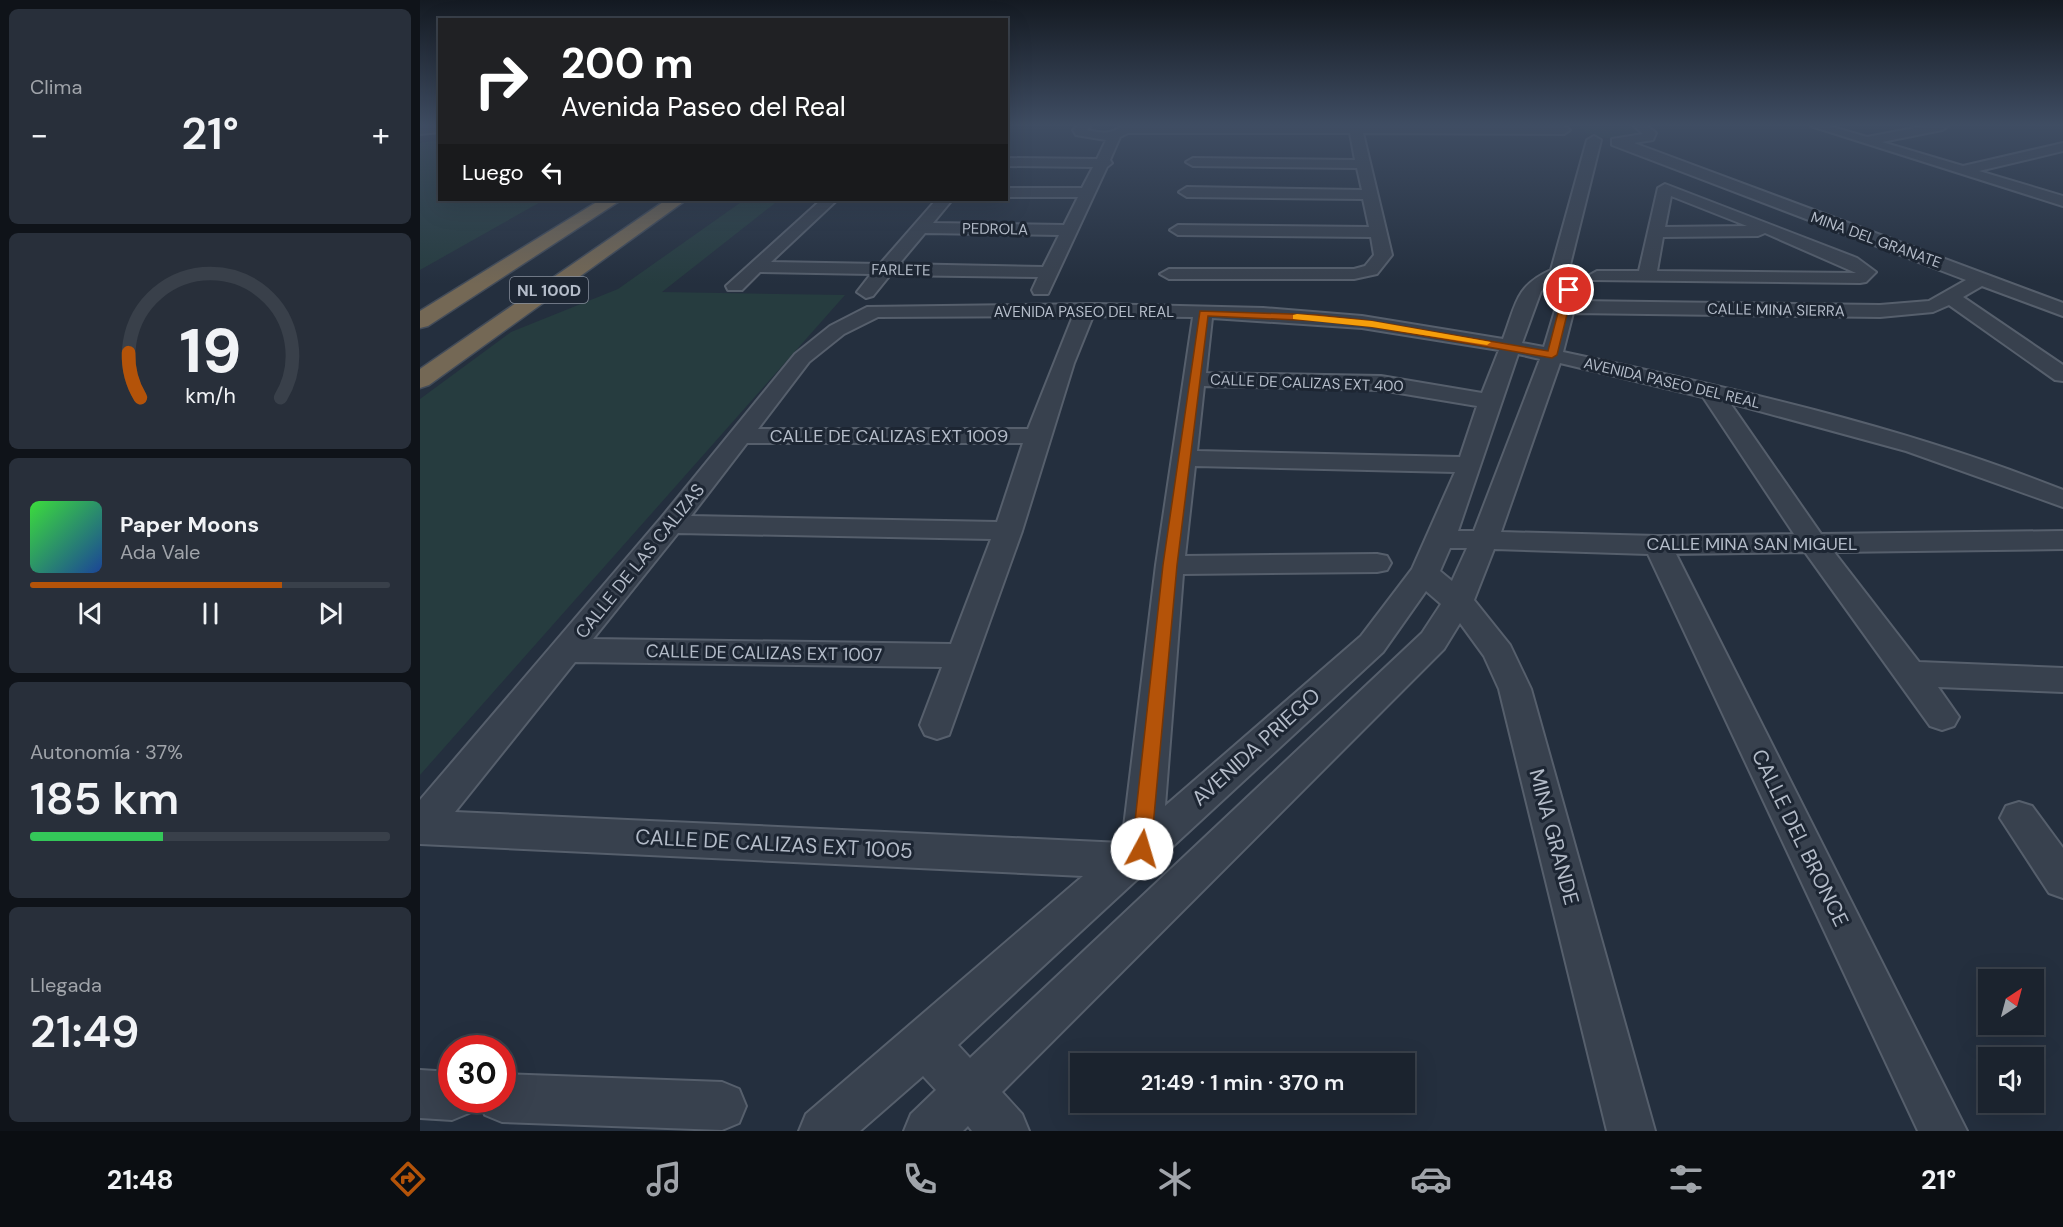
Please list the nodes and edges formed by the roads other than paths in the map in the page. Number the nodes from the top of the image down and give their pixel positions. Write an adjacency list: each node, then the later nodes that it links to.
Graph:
1 (1096, 179): 13 (street)
2 (1189, 179): 12 (street)
3 (1366, 179): 14 (street)
4 (1571, 179): 29 (street)
5 (1701, 179): 10 (street)
6 (1713, 179): 9 (street, MINA DEL GRANATE)
7 (1749, 179): 36 (street)
8 (1988, 179): 20 (street)
9 (1731, 186): 15 (street); 32 (street, MINA DEL GRANATE)
10 (1665, 188): 15 (street); 25 (street)
11 (1008, 192): 13 (street)
12 (1186, 192): 14 (street); 24 (street)
13 (1088, 193): 22 (street)
14 (1370, 195): 24 (street)
15 (1687, 196): 23 (street)
16 (610, 201): 44 (highway, NL 100D)
17 (676, 201): 49 (highway, NL 100D)
18 (828, 201): 26 (street)
19 (943, 201): 21 (street)
20 (2063, 201)
21 (922, 228): 22 (street, PEDROLA); 27 (street)
22 (1068, 230): 28 (street)
23 (1774, 231): 25 (street); 31 (street)
24 (1378, 232): 35 (street)
25 (1656, 232): 31 (street)
26 (755, 267): 27 (street, FARLETE); 33 (street)
27 (885, 270): 28 (street, FARLETE); 39 (street)
28 (1048, 272): 34 (street)
29 (1559, 273): 40 (street); 45 (street, AVENIDA PRIEGO)
30 (1597, 276): 31 (street)
31 (1647, 277)
32 (1981, 279): 36 (street, MINA DEL GRANATE); 37 (street, CALLE MINA SIERRA)
33 (735, 286)
34 (1041, 290)
35 (1164, 292)
36 (2032, 292): 38 (street); 41 (street, MINA DEL GRANATE)
37 (1951, 297): 40 (street, CALLE MINA SIERRA); 47 (street)
38 (2063, 297)
39 (870, 302): 42 (street, AVENIDA PASEO DEL REAL); 52 (street, CALLE DE LAS CALIZAS)
40 (1565, 308): 46 (street)
41 (2063, 310)
42 (1085, 311): 43 (street, AVENIDA PASEO DEL REAL); 53 (street)
43 (1203, 313): 45 (street, AVENIDA PASEO DEL REAL); 48 (street)
44 (420, 321)
45 (1512, 347): 46 (street, AVENIDA PASEO DEL REAL); 51 (street, AVENIDA PRIEGO)
46 (1552, 355): 50 (street, AVENIDA PASEO DEL REAL); 61 (street)
47 (2063, 375)
48 (1194, 379): 51 (street, CALLE DE CALIZAS EXT 400); 54 (street)
49 (420, 380)
50 (1711, 392): 56 (street, AVENIDA PASEO DEL REAL); 63 (street)
51 (1490, 401): 55 (street, AVENIDA PRIEGO)
52 (742, 436): 53 (street, CALLE DE CALIZAS EXT 1009); 57 (street, CALLE DE LAS CALIZAS)
53 (1037, 436): 58 (street)
54 (1184, 459): 55 (street); 65 (street)
55 (1470, 465): 59 (street, AVENIDA PRIEGO)
56 (2063, 499)
57 (671, 524): 58 (street); 68 (street, CALLE DE LAS CALIZAS)
58 (1008, 531): 69 (street)
59 (1441, 539): 61 (street, CALLE MINA SAN MIGUEL); 66 (street, AVENIDA PRIEGO)
60 (2063, 540): 63 (street, CALLE MINA SAN MIGUEL)
61 (1484, 541): 62 (street, CALLE MINA SAN MIGUEL); 67 (street)
62 (1658, 544): 63 (street, CALLE MINA SAN MIGUEL); 88 (street, CALLE DEL BRONCE)
63 (1814, 544): 70 (street)
64 (1377, 563): 65 (street)
65 (1170, 565): 76 (street)
66 (1424, 573): 67 (street, MINA GRANDE); 76 (street, AVENIDA PRIEGO)
67 (1458, 602): 79 (street); 87 (street, MINA GRANDE)
68 (567, 650): 69 (street, CALLE DE CALIZAS EXT 1007); 75 (street, CALLE DE LAS CALIZAS)
69 (961, 657): 73 (street)
70 (1911, 674): 71 (street); 72 (street)
71 (2063, 680)
72 (1942, 717)
73 (937, 725)
74 (2019, 818): 77 (street)
75 (420, 827): 76 (street, CALLE DE CALIZAS EXT 1005)
76 (1135, 855): 78 (street, AVENIDA PRIEGO)
77 (2060, 872)
78 (925, 1044): 79 (street); 84 (street, AVENIDA PRIEGO)
79 (970, 1090): 85 (street); 86 (street)
80 (420, 1094): 81 (street)
81 (438, 1095)
82 (516, 1099): 83 (street)
83 (722, 1106)
84 (823, 1131)
85 (928, 1131)
86 (1005, 1131)
87 (1630, 1131)
88 (1943, 1131)

